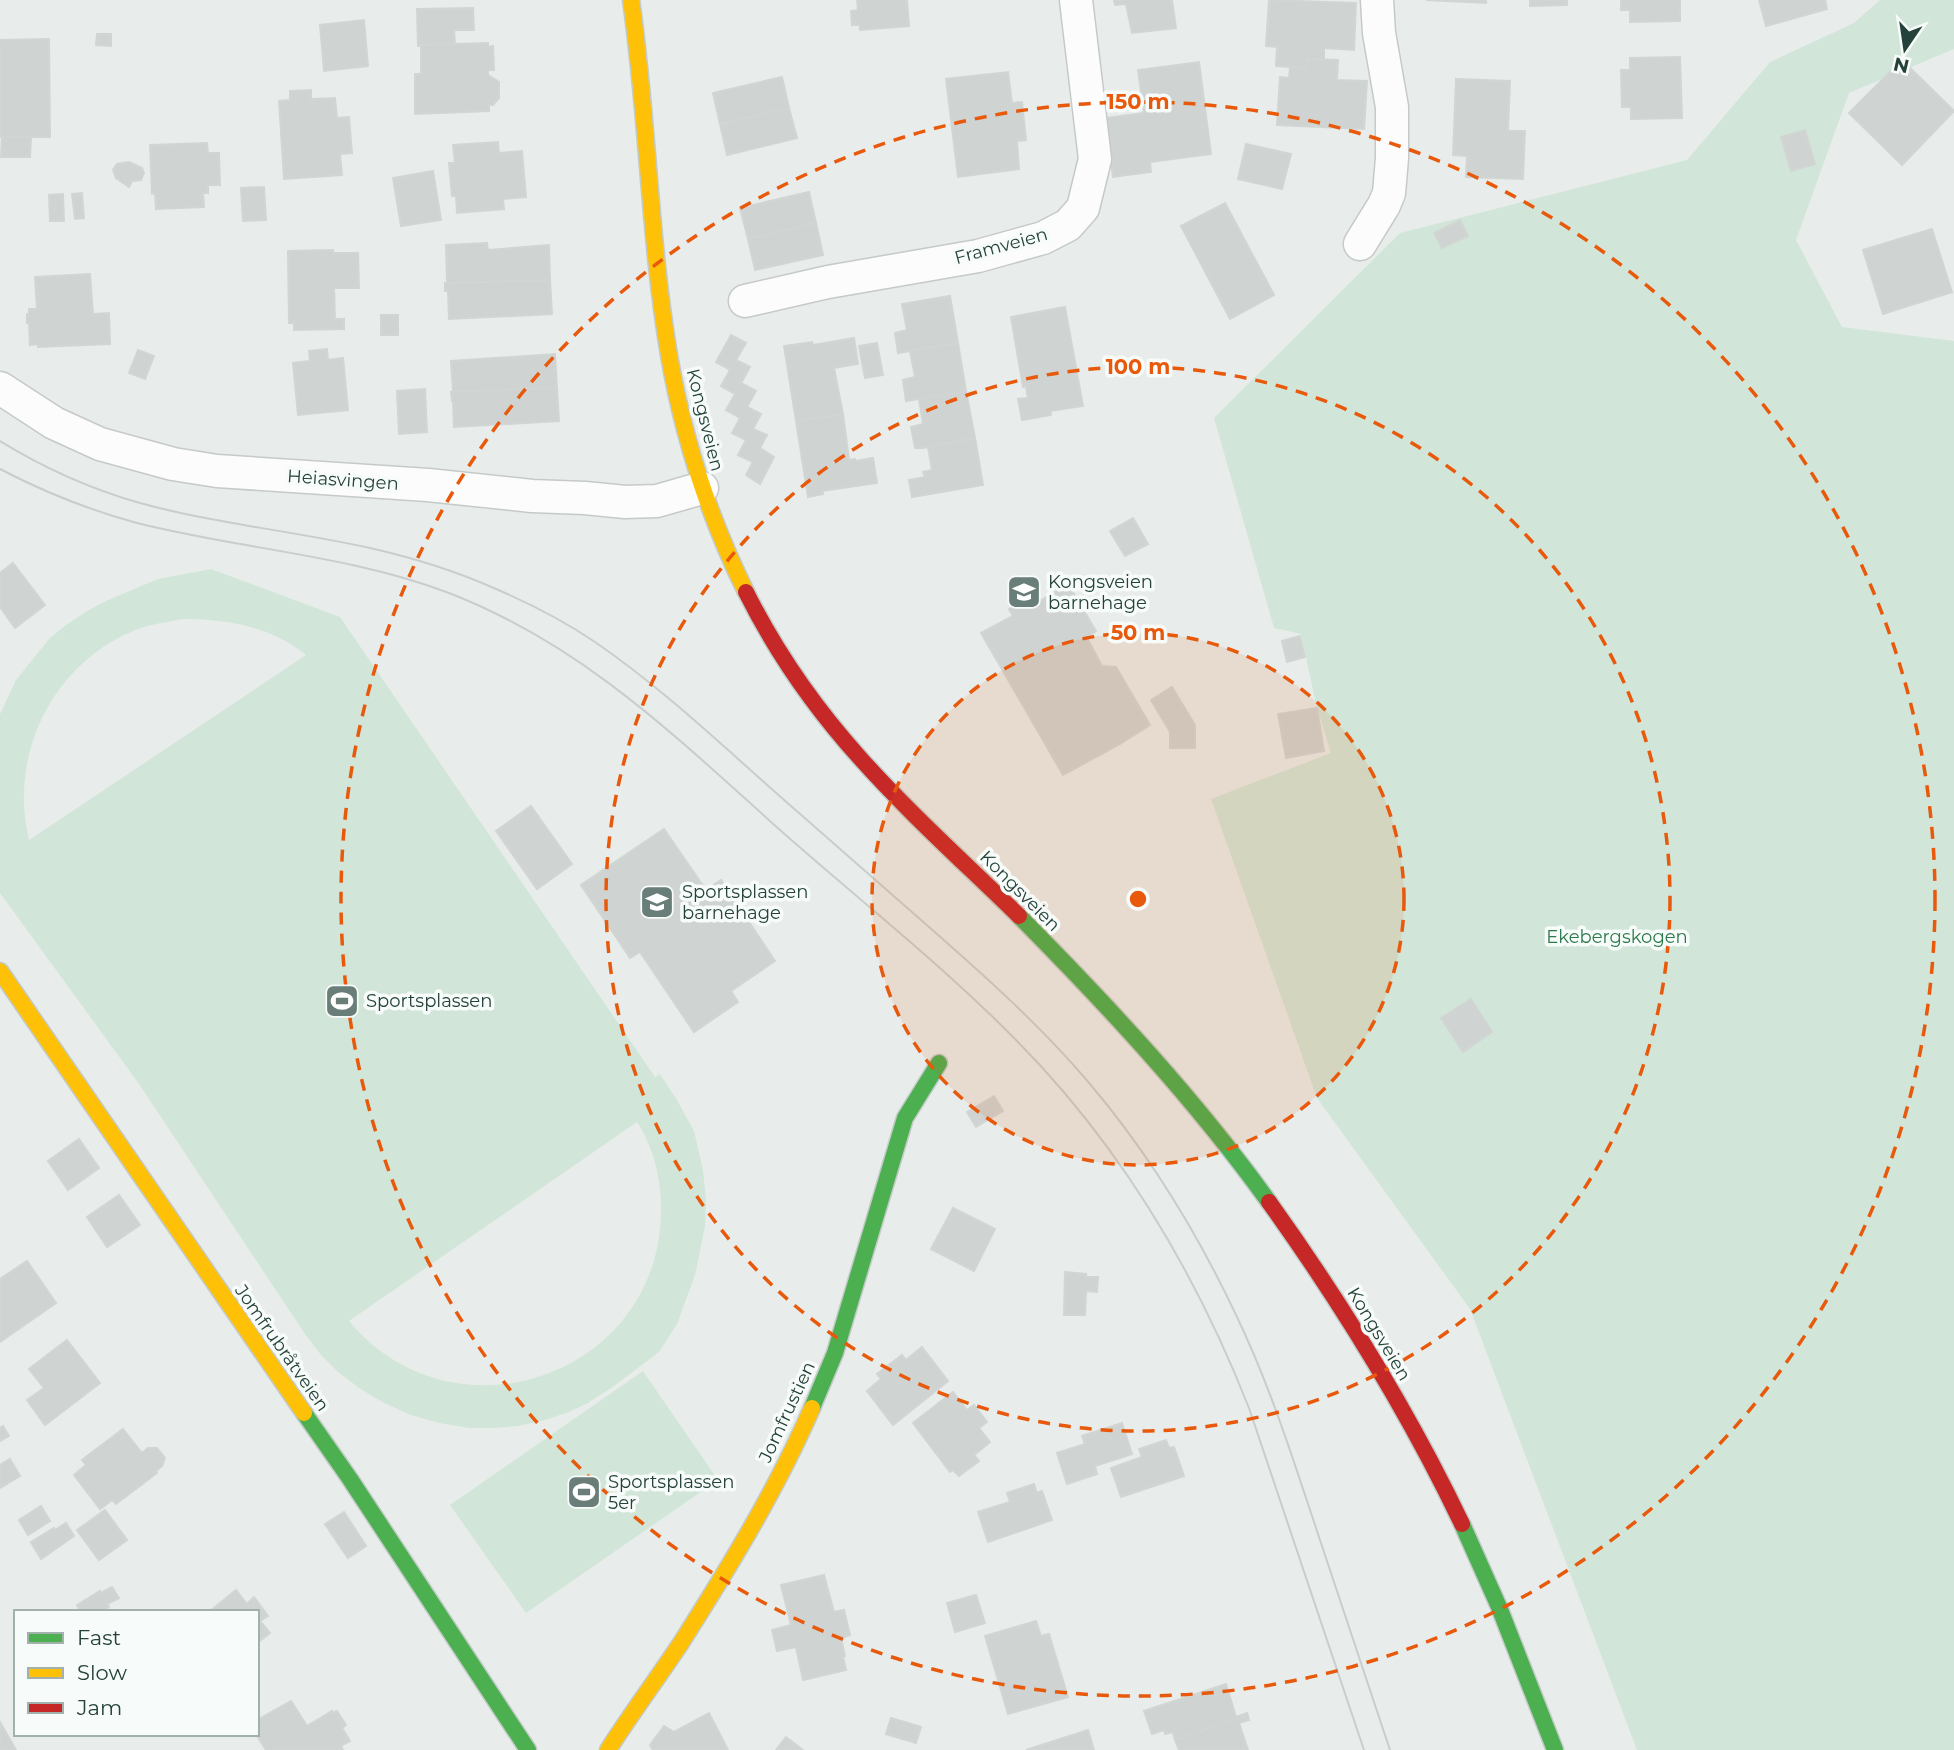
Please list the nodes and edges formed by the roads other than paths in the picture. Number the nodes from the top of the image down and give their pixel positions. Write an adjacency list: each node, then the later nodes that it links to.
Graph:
1 (631, 0): 7 (main road, Kongsveien)
2 (1076, 0): 5 (street, Framveien)
3 (1377, 0): 4 (street)
4 (1360, 244)
5 (745, 301)
6 (0, 388): 7 (street, Heiasvingen)
7 (702, 488): 12 (main road, Kongsveien)
8 (0, 971): 10 (main road, Jomfrubråtveien)
9 (939, 1063): 11 (main road, Jomfrustien)
10 (528, 1750)
11 (608, 1750)
12 (1555, 1750)

